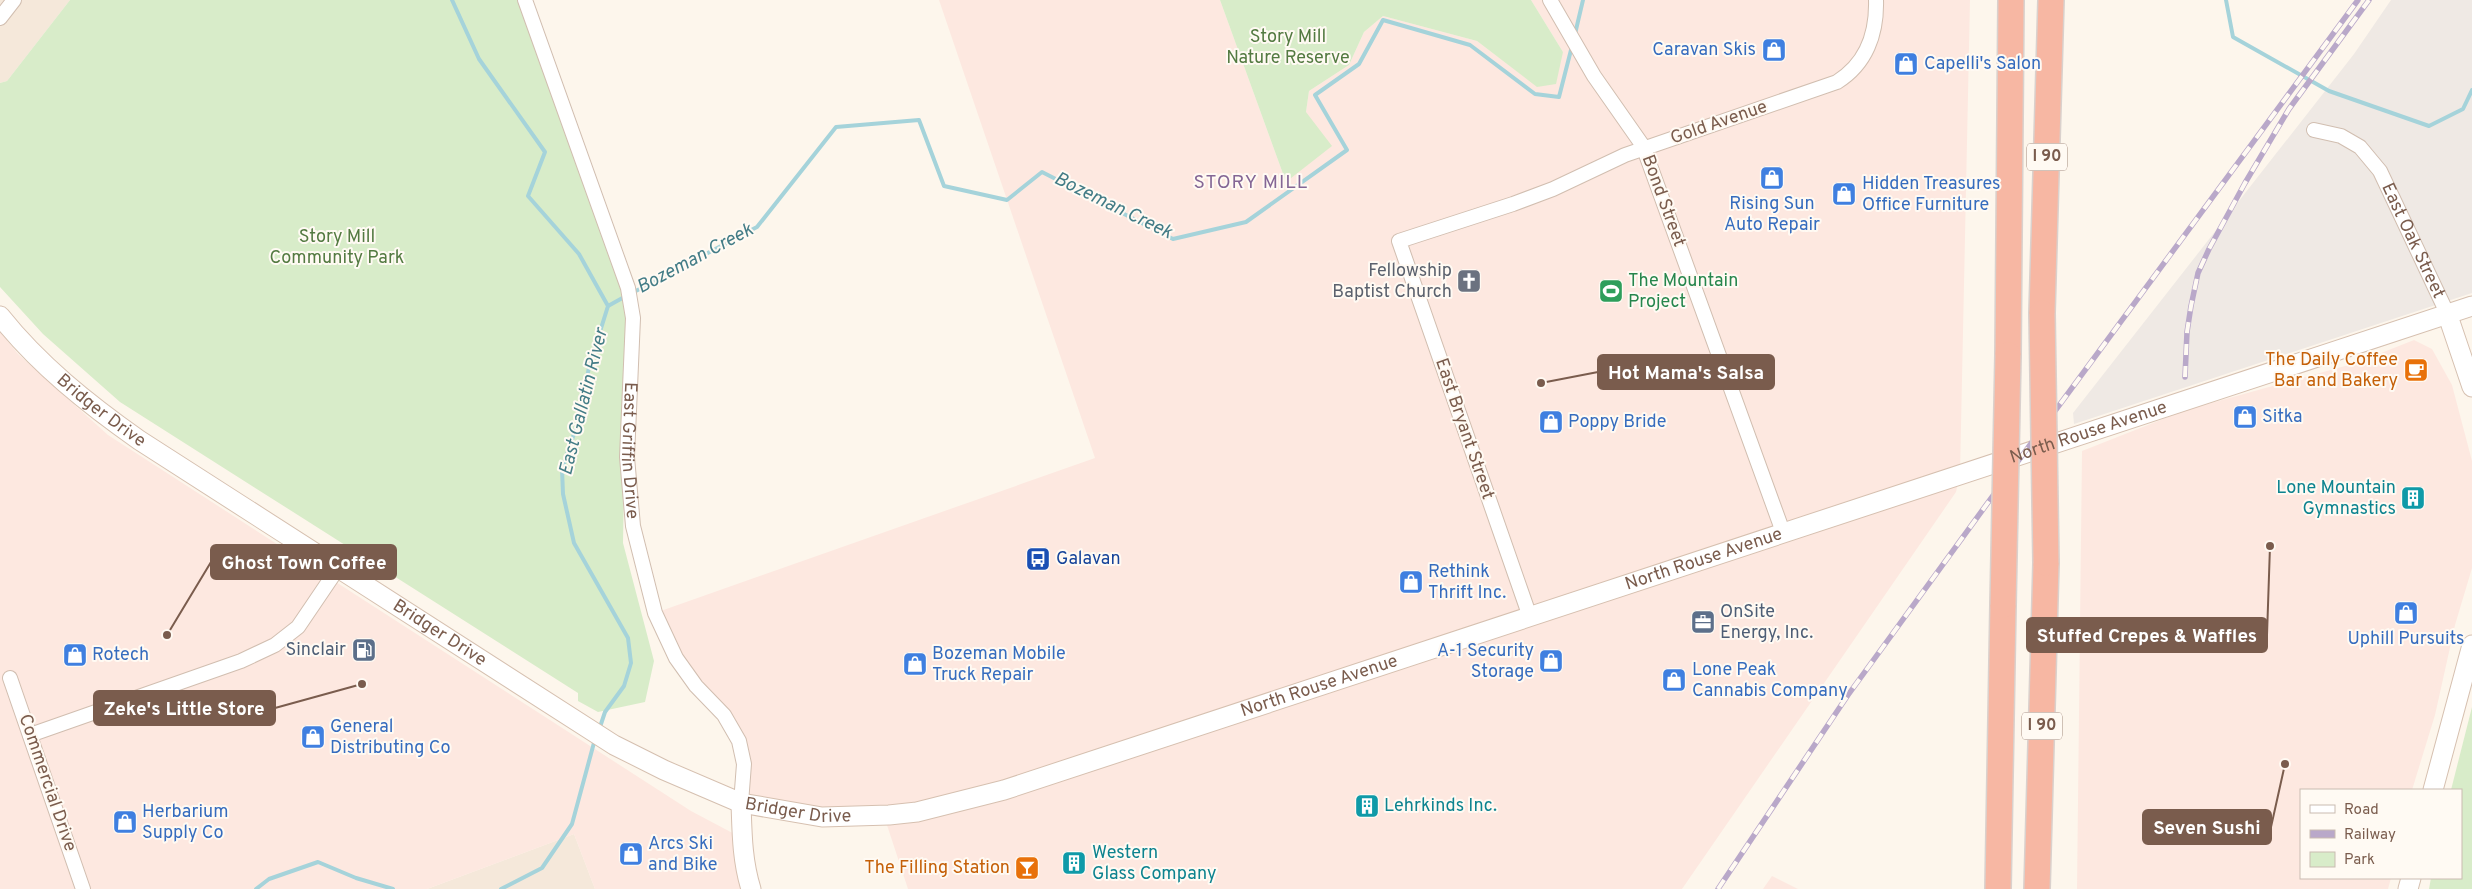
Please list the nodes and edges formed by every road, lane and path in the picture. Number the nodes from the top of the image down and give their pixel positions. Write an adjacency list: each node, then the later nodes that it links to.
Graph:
1 (14, 0): 7 (street)
2 (525, 0): 22 (street, East Griffin Drive)
3 (1550, 0): 9 (street, Bond Street)
4 (1876, 0): 9 (street, Gold Avenue)
5 (2011, 0): 26 (highway, I 90, bridge)
6 (2051, 0): 27 (highway, I 90, bridge)
7 (0, 18)
8 (2314, 130): 12 (street, East Oak Street)
9 (1644, 149): 10 (street, Gold Avenue); 15 (street, Bond Street)
10 (1398, 241): 17 (street, East Bryant Street)
11 (2472, 306): 12 (main road, North Rouse Avenue)
12 (2447, 313): 14 (main road, East Oak Street); 15 (main road, North Rouse Avenue)
13 (0, 316): 16 (main road, Bridger Drive)
14 (2472, 387)
15 (1783, 532): 17 (main road, North Rouse Avenue)
16 (338, 568): 20 (street); 22 (main road, Bridger Drive)
17 (1530, 617): 23 (main road, North Rouse Avenue)
18 (2472, 645): 21 (main road)
19 (10, 678): 20 (street, Commercial Drive)
20 (30, 735): 25 (street, Commercial Drive)
21 (2433, 789)
22 (741, 802): 23 (main road, Bridger Drive); 24 (main road, East Griffin Drive)
23 (935, 807)
24 (748, 888)
25 (83, 889)
26 (1998, 889)
27 (2037, 889)

